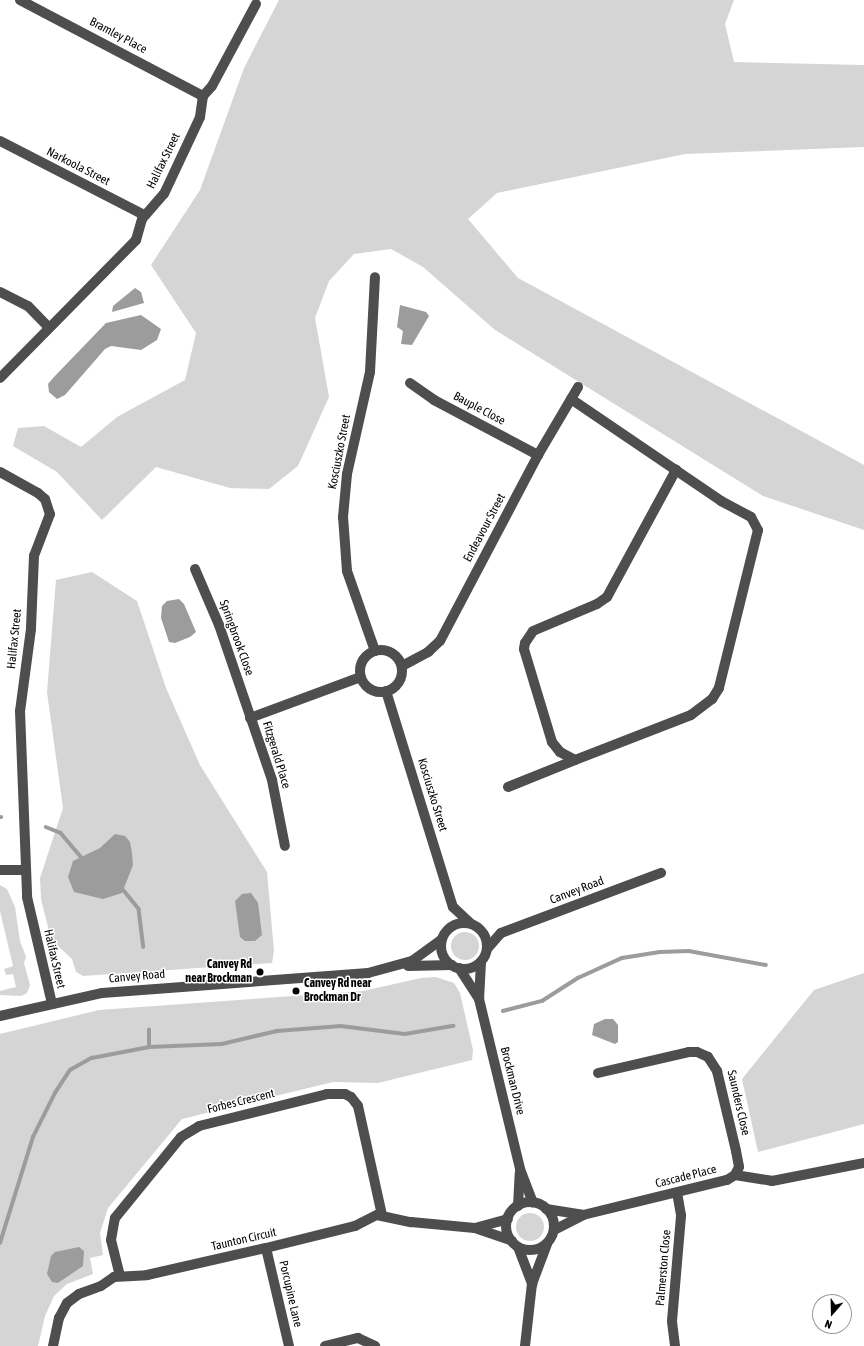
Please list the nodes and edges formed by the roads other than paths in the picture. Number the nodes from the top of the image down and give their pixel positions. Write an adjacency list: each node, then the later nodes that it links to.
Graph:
1 (20, 0): 3 (street, Bramley Place)
2 (256, 4): 3 (street, Halifax Street)
3 (203, 96): 5 (street, Halifax Street)
4 (0, 141): 5 (street, Narkoola Street)
5 (144, 215): 8 (street, Halifax Street)
6 (375, 278): 17 (street, Kosciuszko Street)
7 (0, 292): 8 (street)
8 (49, 328): 9 (street, Halifax Street)
9 (0, 378)
10 (410, 383): 13 (street, Bauple Close)
11 (578, 387): 12 (street, Endeavour Street)
12 (571, 399): 13 (street, Endeavour Street); 14 (street)
13 (538, 455): 18 (street, Endeavour Street)
14 (676, 470): 22 (street); 22 (street)
15 (0, 472): 26 (street, Halifax Street)
16 (195, 569): 21 (street, Springbrook Close)
17 (375, 651): 18 (street); 19 (street)
18 (402, 666): 20 (street)
19 (361, 677): 20 (street); 21 (street, Fitzgerald Place)
20 (386, 691): 28 (street, Kosciuszko Street)
21 (250, 718): 24 (street, Fitzgerald Place)
22 (575, 760): 23 (street)
23 (508, 787)
24 (285, 846)
25 (0, 870): 26 (street)
26 (26, 870): 38 (street, Halifax Street)
27 (661, 873): 31 (street, Canvey Road)
28 (453, 907): 29 (street, Kosciuszko Street); 30 (street)
29 (474, 925): 30 (street); 31 (street); 33 (street)
30 (448, 929): 32 (street)
31 (501, 933): 33 (street, Canvey Road)
32 (442, 939): 35 (street, Canvey Road); 36 (street)
33 (487, 949): 34 (street)
34 (481, 962): 36 (street); 37 (street, Brockman Drive)
35 (398, 966): 36 (street, Canvey Road); 38 (street, Canvey Road)
36 (456, 967): 37 (street, Brockman Drive)
37 (479, 999): 42 (street, Brockman Drive)
38 (52, 1004): 39 (street, Canvey Road)
39 (0, 1016)
40 (598, 1073): 43 (street, Saunders Close)
41 (864, 1162): 43 (street, Cascade Place)
42 (520, 1169): 45 (street, Brockman Drive); 46 (street, Brockman Drive)
43 (736, 1174): 44 (street, Cascade Place)
44 (677, 1193): 49 (street, Cascade Place); 63 (street, Palmerston Close)
45 (533, 1203): 46 (street); 47 (street)
46 (518, 1206): 50 (street)
47 (546, 1209): 49 (street, Cascade Place); 52 (street)
48 (382, 1215): 51 (street); 55 (street, Taunton Circuit); 56 (street, Forbes Crescent)
49 (583, 1215): 52 (street, Cascade Place)
50 (508, 1219): 51 (street); 53 (street)
51 (475, 1228): 53 (street)
52 (554, 1230): 54 (street)
53 (515, 1244): 54 (street); 57 (street)
54 (547, 1244): 57 (street)
55 (266, 1248): 56 (street, Taunton Circuit); 59 (street, Porcupine Lane)
56 (120, 1276): 58 (street, Taunton Circuit)
57 (532, 1284): 62 (street)
58 (53, 1346)
59 (289, 1346)
60 (325, 1346): 61 (street)
61 (375, 1346)
62 (525, 1346)
63 (675, 1346)

